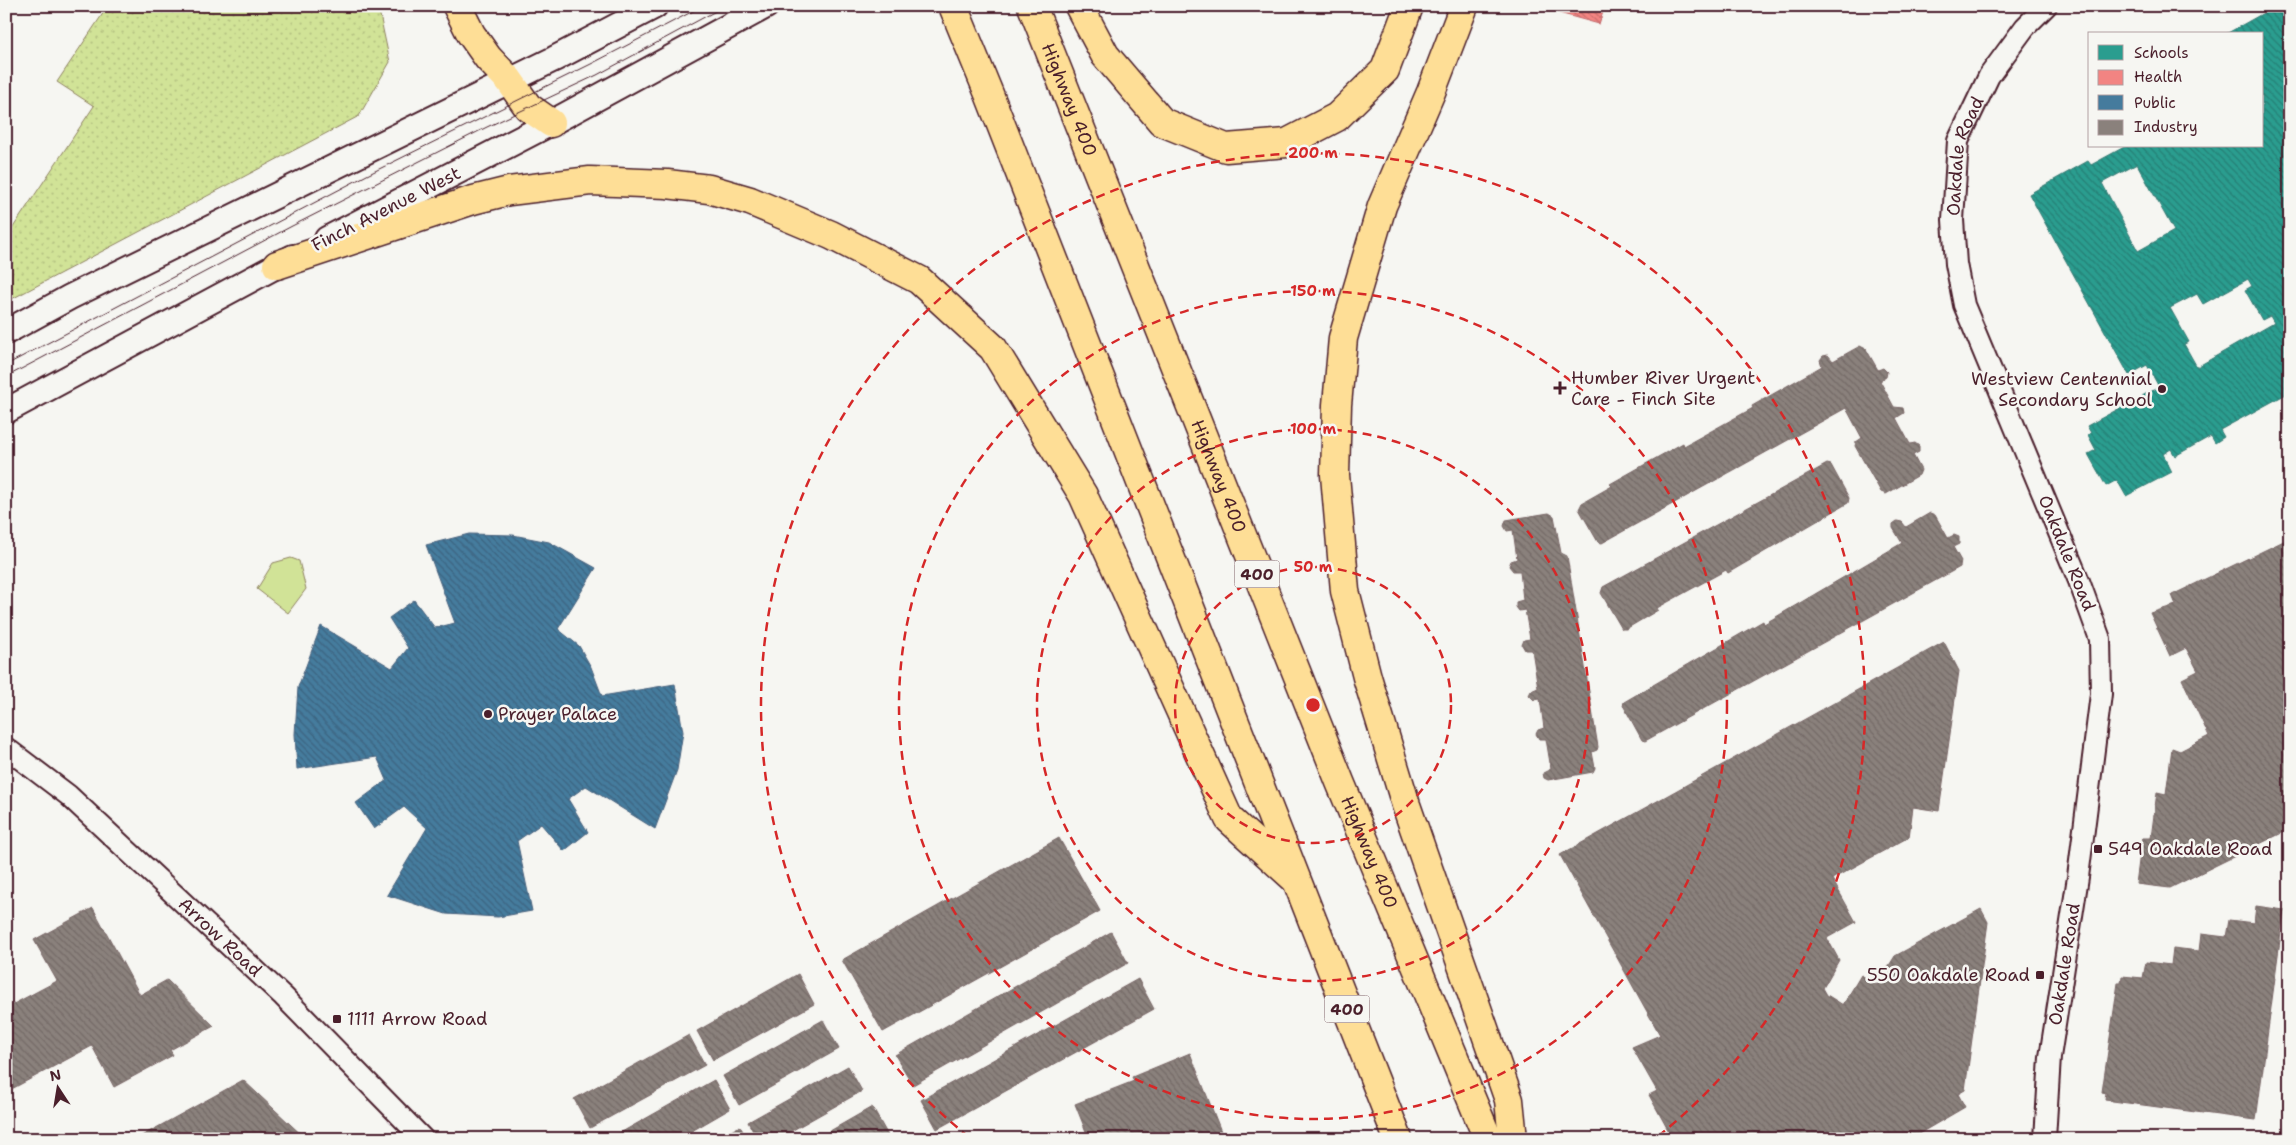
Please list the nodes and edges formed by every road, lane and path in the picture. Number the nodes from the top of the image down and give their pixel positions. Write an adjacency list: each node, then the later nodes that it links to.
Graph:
1 (457, 6): 10 (highway)
2 (655, 6): 10 (main road)
3 (766, 6): 11 (main road, Finch Avenue West)
4 (953, 6): 16 (highway, 400)
5 (1032, 6): 19 (highway, Highway 400 / 400)
6 (1079, 6): 7 (highway)
7 (1409, 6)
8 (1464, 6): 20 (highway)
9 (2046, 6): 21 (street, Oakdale Road)
10 (509, 80): 11 (highway); 13 (main road)
11 (552, 123): 12 (main road, Finch Avenue West)
12 (277, 265): 14 (main road, Finch Avenue West); 16 (highway)
13 (6, 332)
14 (6, 411)
15 (6, 748): 17 (street, Arrow Road)
16 (1295, 879): 18 (highway, 400)
17 (423, 1139)
18 (1398, 1139)
19 (1488, 1139)
20 (1514, 1139)
21 (2045, 1139)

